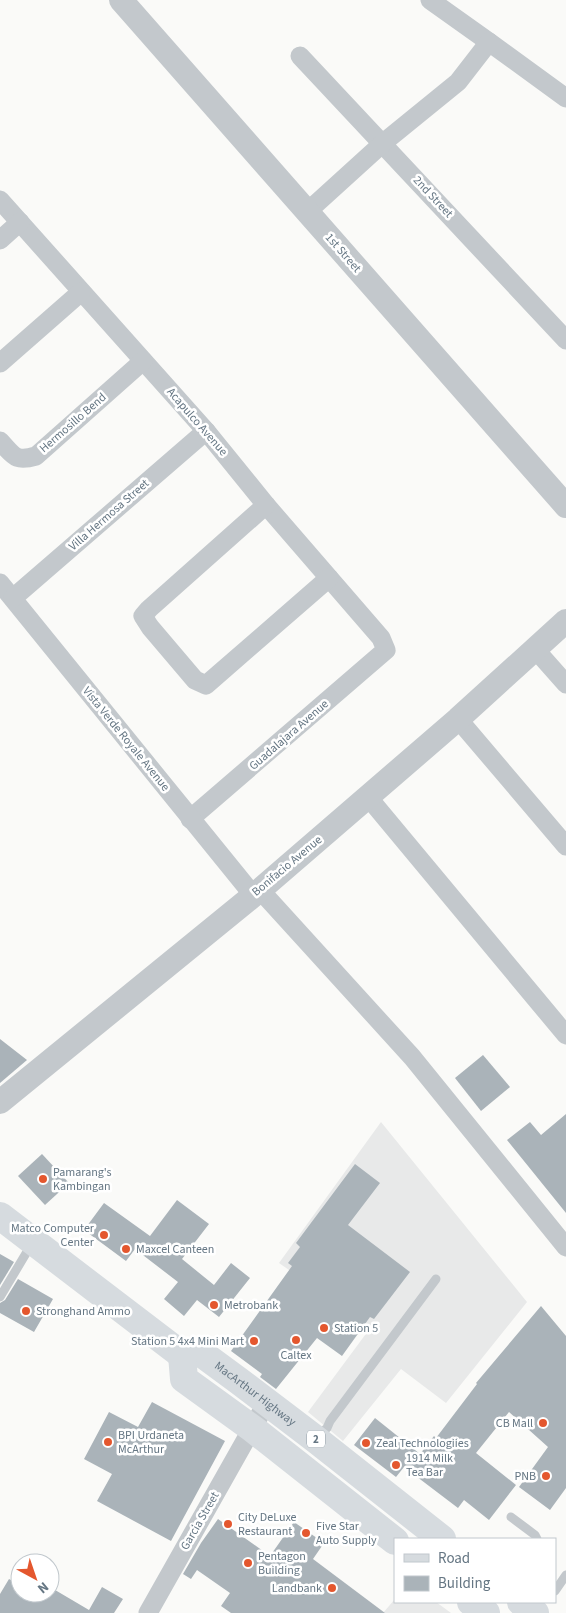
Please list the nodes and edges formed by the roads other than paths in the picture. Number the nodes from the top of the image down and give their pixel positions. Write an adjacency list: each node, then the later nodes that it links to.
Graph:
1 (121, 0): 8 (street, 1st Street)
2 (430, 0): 3 (street)
3 (489, 42): 5 (street); 6 (street)
4 (300, 56): 6 (street, 2nd Street)
5 (566, 98)
6 (383, 143): 8 (street); 12 (street, 2nd Street)
7 (0, 200): 9 (street, Acapulco Avenue)
8 (307, 212): 18 (street, 1st Street)
9 (20, 222): 10 (street); 11 (street, Acapulco Avenue)
10 (0, 240)
11 (81, 292): 13 (street, Acapulco Avenue); 14 (street)
12 (566, 340)
13 (143, 361): 15 (street, Acapulco Avenue); 16 (street, Hermosillo Bend)
14 (0, 363)
15 (206, 431): 17 (street, Acapulco Avenue); 21 (street, Villa Hermosa Street)
16 (0, 441)
17 (266, 505): 19 (street, Acapulco Avenue); 19 (street)
18 (566, 506)
19 (329, 578): 24 (street, Acapulco Avenue)
20 (0, 583): 21 (street, Vista Verde Royale Avenue)
21 (13, 598): 28 (street, Vista Verde Royale Avenue)
22 (566, 621): 23 (street, Bonifacio Avenue)
23 (535, 649): 25 (street); 26 (street, Bonifacio Avenue)
24 (386, 650): 28 (street, Guadalajara Avenue)
25 (566, 684)
26 (458, 720): 27 (street, Bonifacio Avenue); 29 (street)
27 (368, 797): 30 (street, Bonifacio Avenue); 31 (street)
28 (190, 819): 30 (street, Vista Verde Royale Avenue)
29 (566, 846)
30 (257, 892): 32 (street, Bonifacio Avenue); 34 (street, Vista Verde Royale Avenue)
31 (566, 1035)
32 (0, 1102)
33 (0, 1216): 35 (main road)
34 (562, 1234)
35 (33, 1242): 37 (lane); 38 (main road)
36 (436, 1279): 41 (lane)
37 (0, 1297)
38 (182, 1355): 39 (main road, MacArthur Highway / 2); 40 (main road)
39 (267, 1402): 40 (street, Garcia Street); 41 (main road, MacArthur Highway / 2)
40 (253, 1429): 45 (main road); 50 (street, Garcia Street)
41 (314, 1438): 43 (main road, MacArthur Highway / 2)
42 (510, 1517): 44 (lane)
43 (441, 1538)
44 (536, 1538)
45 (394, 1540)
46 (566, 1575): 47 (lane)
47 (556, 1589)
48 (472, 1603): 51 (main road)
49 (522, 1603): 52 (main road)
50 (148, 1613)
51 (486, 1613)
52 (535, 1613)

